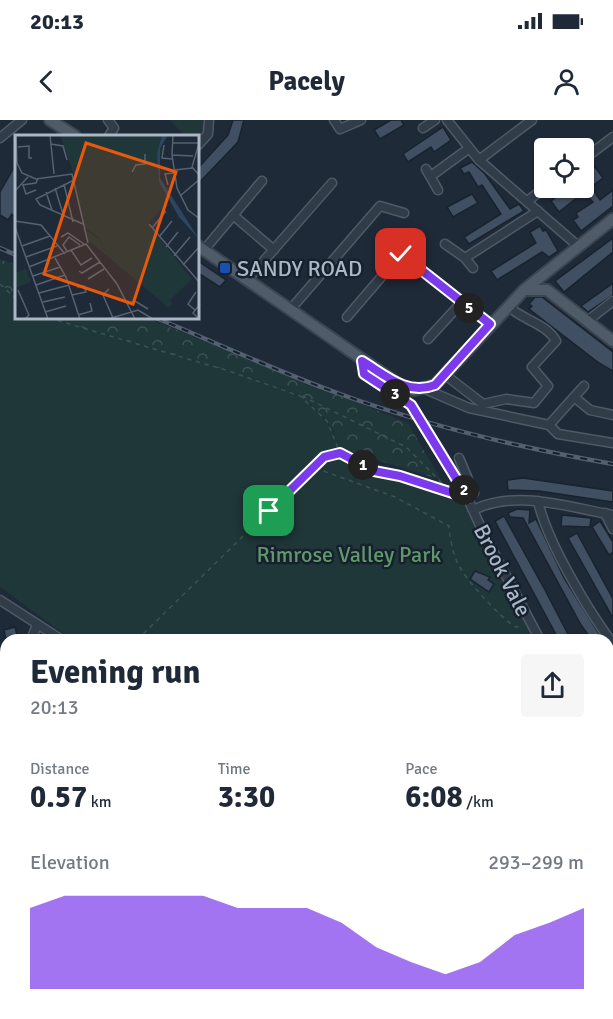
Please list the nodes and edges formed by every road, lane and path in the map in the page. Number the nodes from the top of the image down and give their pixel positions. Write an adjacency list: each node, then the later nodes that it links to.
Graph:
1 (22, 120): 13 (street)
2 (50, 120): 11 (main road)
3 (108, 120): 12 (street)
4 (209, 120): 15 (street)
5 (334, 120): 6 (street)
6 (361, 120)
7 (435, 120): 10 (street)
8 (447, 120): 16 (street)
9 (532, 120): 18 (street)
10 (423, 128)
11 (73, 135)
12 (110, 135)
13 (0, 138)
14 (613, 138): 17 (street)
15 (200, 143)
16 (468, 149): 18 (street); 21 (street)
17 (594, 152)
18 (479, 160): 23 (street)
19 (261, 181): 26 (street)
20 (332, 183): 31 (street)
21 (438, 190)
22 (534, 196): 23 (street)
23 (527, 201): 24 (street)
24 (538, 211): 29 (street); 32 (street)
25 (404, 213): 43 (street)
26 (234, 215): 30 (street); 31 (street)
27 (613, 219): 29 (main road)
28 (445, 244): 32 (street)
29 (578, 246): 34 (main road)
30 (201, 248): 35 (main road)
31 (274, 250): 35 (street)
32 (465, 258): 33 (street)
33 (473, 268)
34 (546, 272): 37 (main road); 38 (main road)
35 (248, 279): 43 (main road)
36 (0, 284): 39 (path)
37 (524, 290): 38 (main road); 42 (main road)
38 (547, 290): 46 (main road)
39 (15, 298)
40 (462, 302): 44 (street); 47 (street); 48 (street)
41 (613, 302): 46 (street)
42 (508, 306): 47 (main road); 51 (street)
43 (290, 310): 50 (main road)
44 (346, 317)
45 (56, 320): 54 (path)
46 (586, 322): 49 (main road)
47 (490, 324): 51 (main road)
48 (428, 339)
49 (613, 341)
50 (362, 361): 53 (main road); 63 (street, Brook Vale, bridge)
51 (444, 374): 53 (main road)
52 (584, 386): 55 (street)
53 (419, 389): 57 (street)
54 (300, 396): 59 (path); 62 (path)
55 (574, 398): 56 (street); 57 (street)
56 (613, 415)
57 (549, 426): 58 (street)
58 (613, 442)
59 (340, 453): 61 (path); 62 (path)
60 (459, 458): 63 (street)
61 (314, 467): 69 (path); 73 (path)
62 (451, 492): 63 (path)
63 (468, 498): 65 (street, Brook Vale)
64 (538, 501): 65 (street); 66 (street); 75 (street)
65 (473, 510): 69 (street, Brook Vale)
66 (609, 514): 67 (street)
67 (613, 529)
68 (0, 600): 70 (street)
69 (529, 622): 74 (street, Brook Vale)
70 (37, 625): 71 (street); 72 (street)
71 (33, 634)
72 (52, 634)
73 (143, 634)
74 (536, 634)
75 (606, 634)

